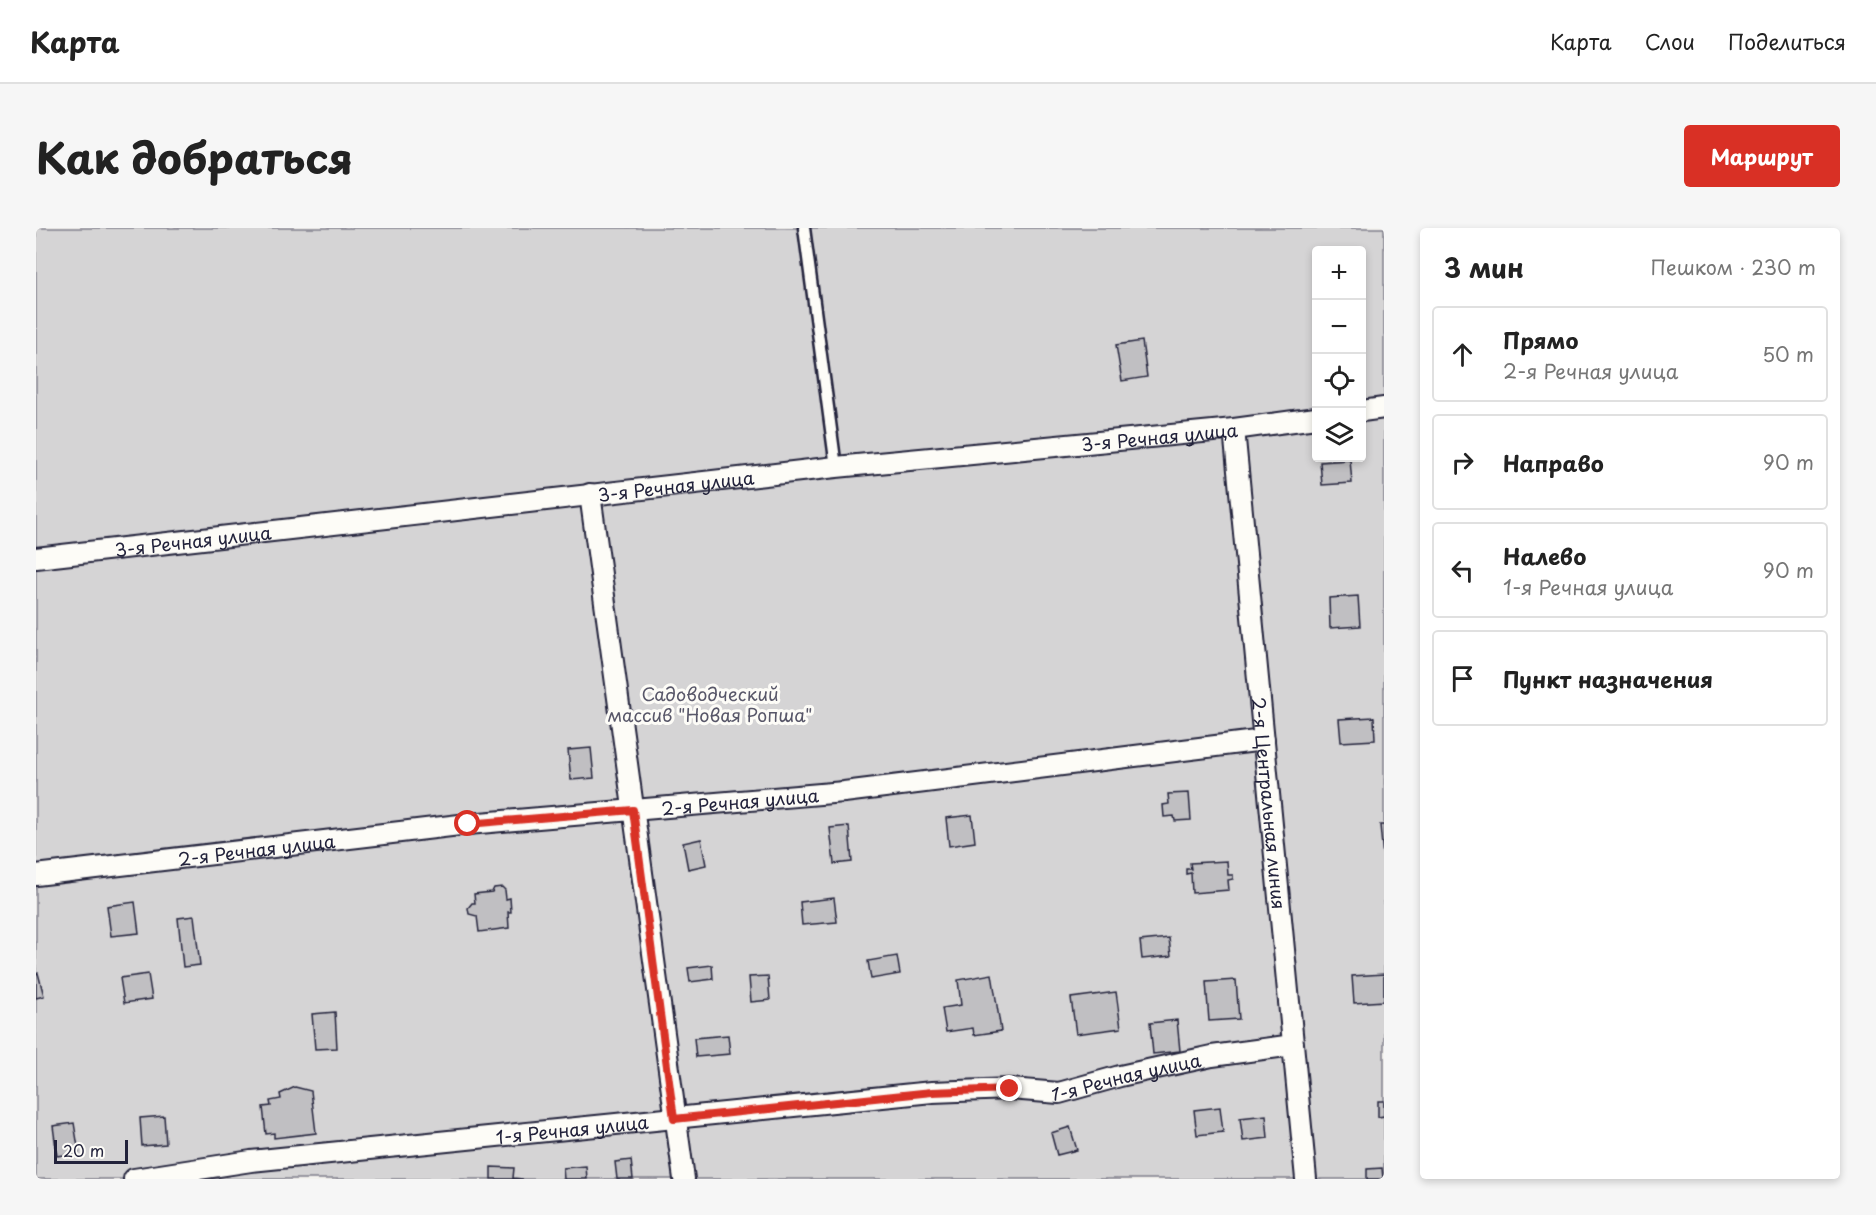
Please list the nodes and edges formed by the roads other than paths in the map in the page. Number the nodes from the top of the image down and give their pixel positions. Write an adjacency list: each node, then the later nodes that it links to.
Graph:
1 (804, 228): 6 (lane)
2 (1384, 408): 3 (street)
3 (1366, 410)
4 (1312, 418): 5 (street, 3-я Речная улица)
5 (1234, 429): 6 (street, 3-я Речная улица); 9 (street, 2-я Центральная линия)
6 (836, 467): 7 (street, 3-я Речная улица)
7 (590, 494): 8 (street, 3-я Речная улица); 10 (street)
8 (36, 558)
9 (1264, 741): 10 (street, 2-я Речная улица); 12 (street, 2-я Центральная линия)
10 (633, 810): 11 (street, 2-я Речная улица); 13 (street)
11 (36, 876)
12 (1293, 1045): 13 (street, 1-я Речная улица); 16 (street, 2-я Центральная линия)
13 (674, 1119): 14 (street, 1-я Речная улица); 15 (street)
14 (134, 1179)
15 (684, 1179)
16 (1306, 1179)

